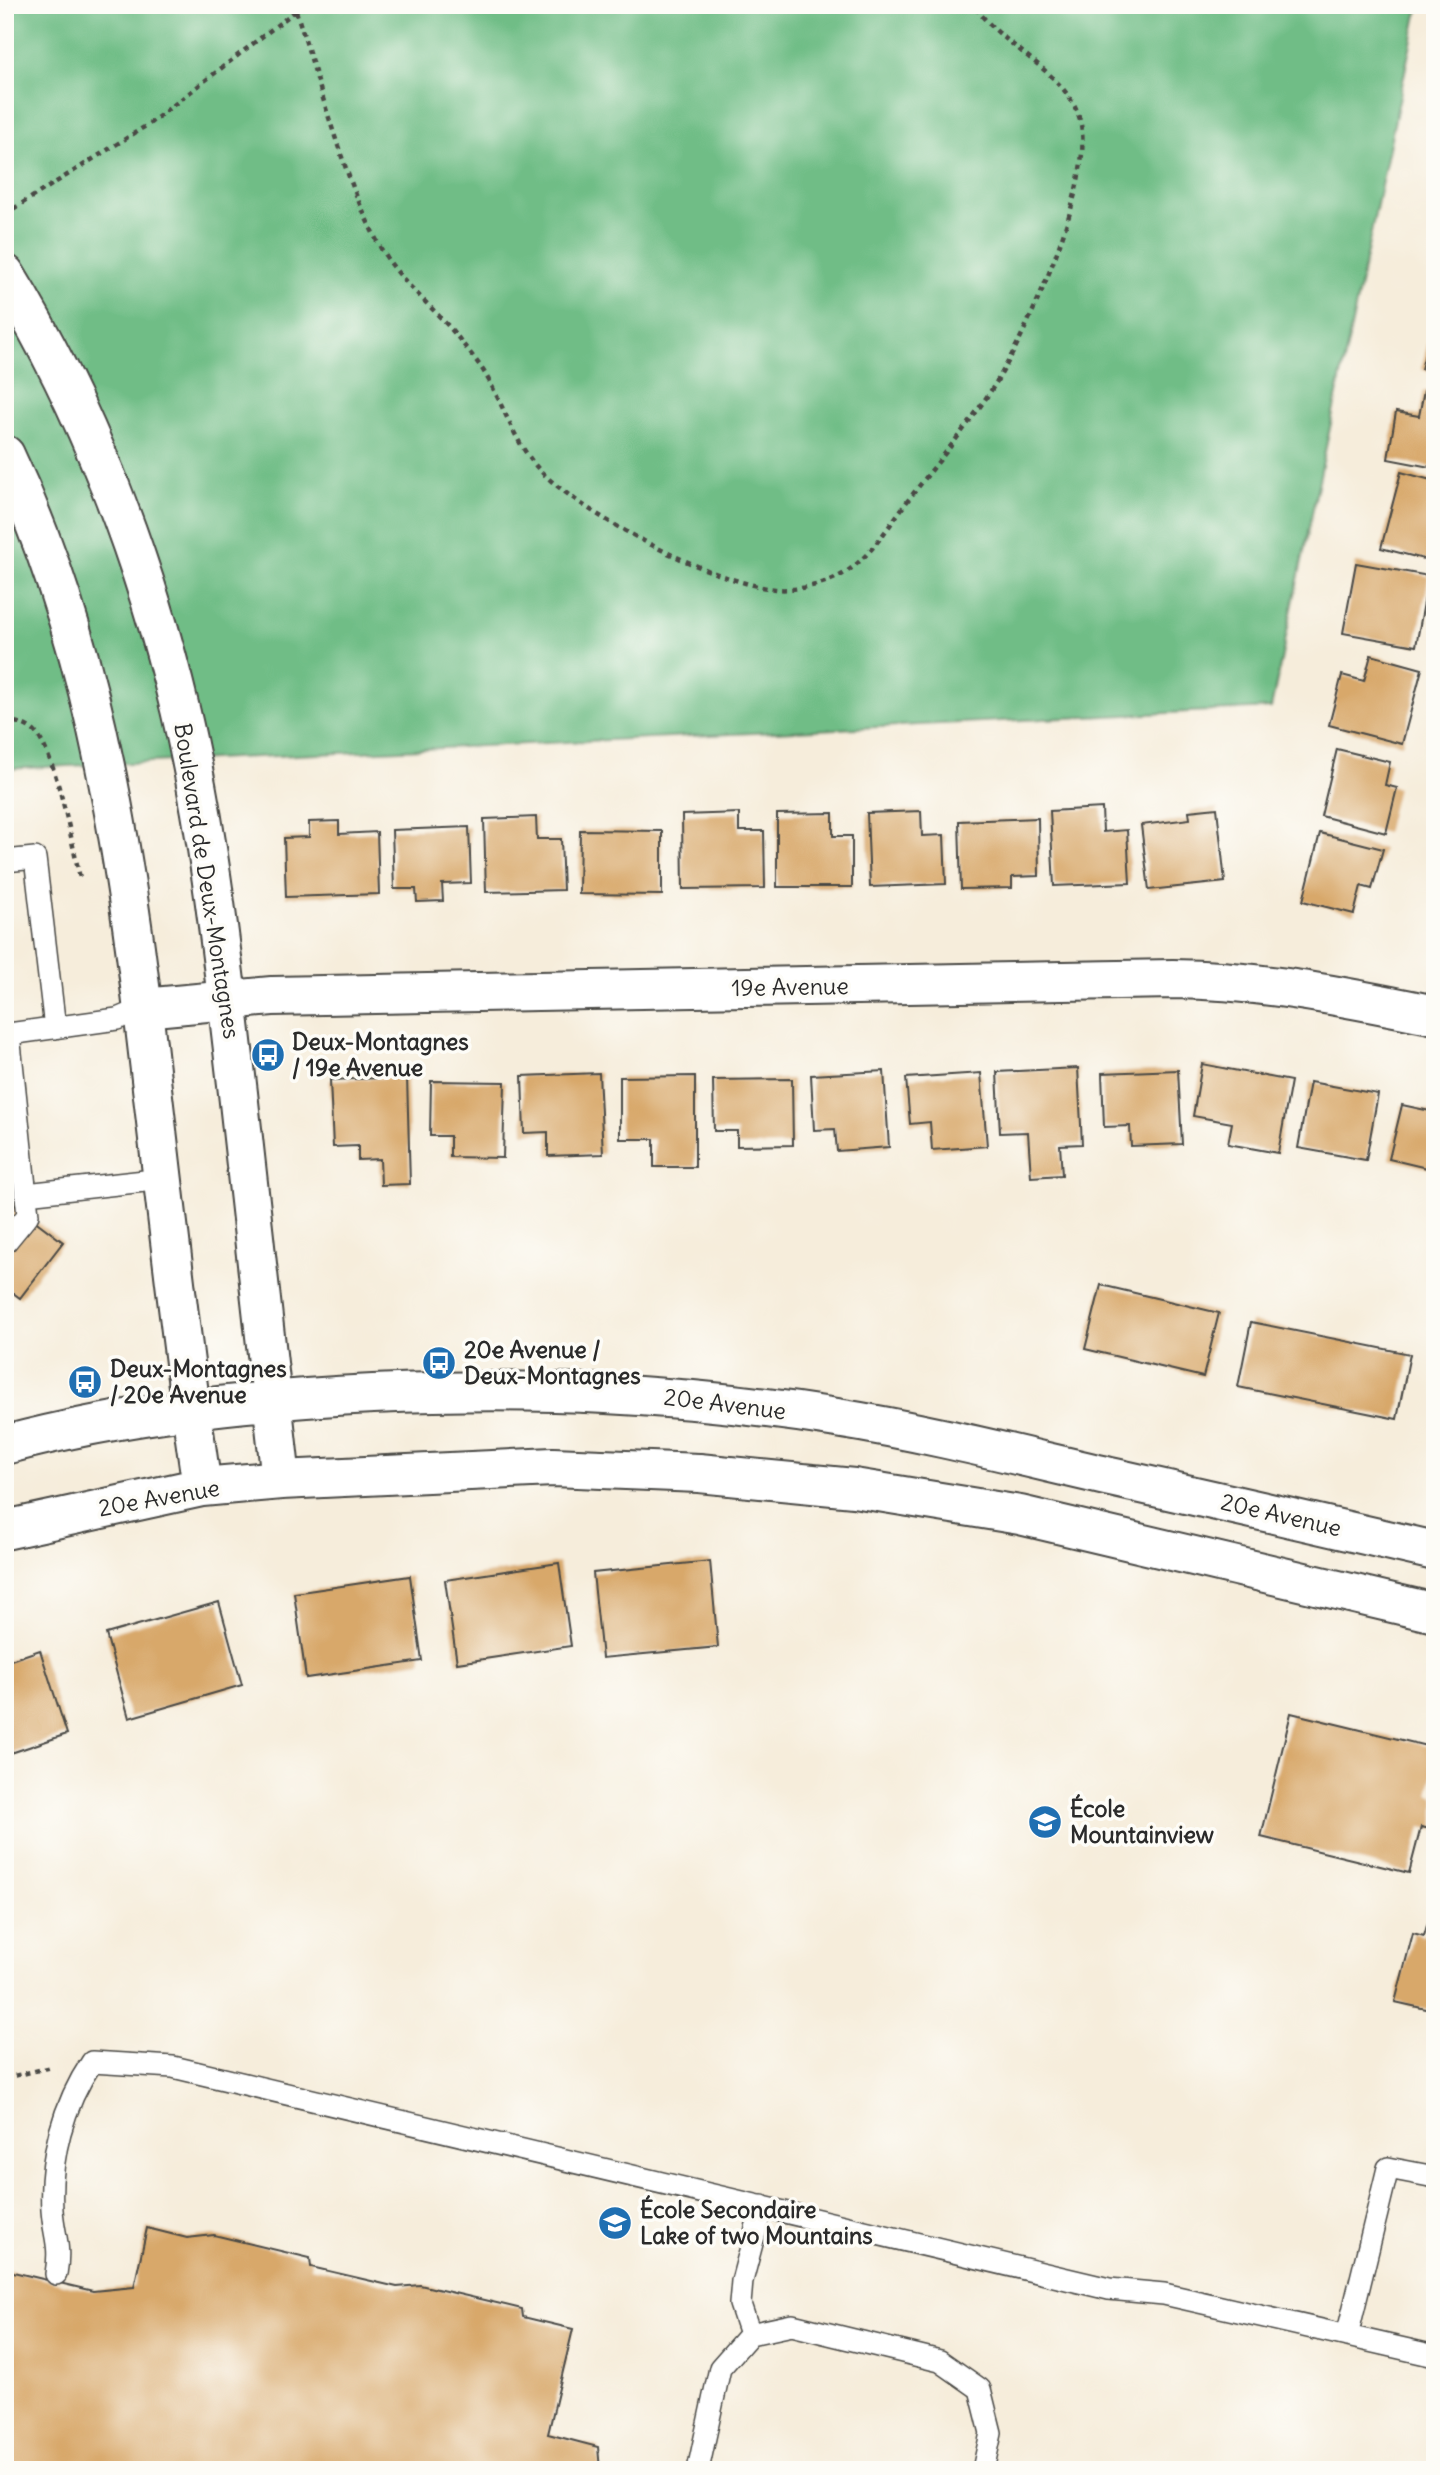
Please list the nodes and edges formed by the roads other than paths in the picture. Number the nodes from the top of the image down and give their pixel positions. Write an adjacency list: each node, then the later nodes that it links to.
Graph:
1 (5, 274): 4 (street, Boulevard de Deux-Montagnes)
2 (5, 455): 5 (street)
3 (5, 861): 7 (lane)
4 (227, 1000): 5 (street, 19e Avenue); 6 (street, 19e Avenue); 12 (street, Boulevard de Deux-Montagnes)
5 (143, 1008): 7 (lane); 9 (street)
6 (1435, 1014)
7 (55, 1028): 8 (lane)
8 (7, 1033): 10 (lane)
9 (163, 1179): 10 (lane); 13 (street)
10 (26, 1194): 11 (lane)
11 (5, 1243)
12 (272, 1399): 13 (street, 20e Avenue); 15 (street, Boulevard de Deux-Montagnes); 18 (street, 20e Avenue)
13 (190, 1409): 14 (street, 20e Avenue); 16 (street)
14 (5, 1445)
15 (281, 1480): 16 (street, 20e Avenue); 19 (street, 20e Avenue)
16 (202, 1488): 17 (street, 20e Avenue)
17 (5, 1530)
18 (1435, 1551)
19 (1435, 1614)
20 (1435, 2177): 24 (lane)
21 (762, 2206): 22 (lane); 23 (lane); 24 (lane)
22 (56, 2274)
23 (750, 2334): 26 (lane); 27 (lane)
24 (1347, 2336): 25 (lane)
25 (1435, 2356)
26 (698, 2470)
27 (983, 2470)

